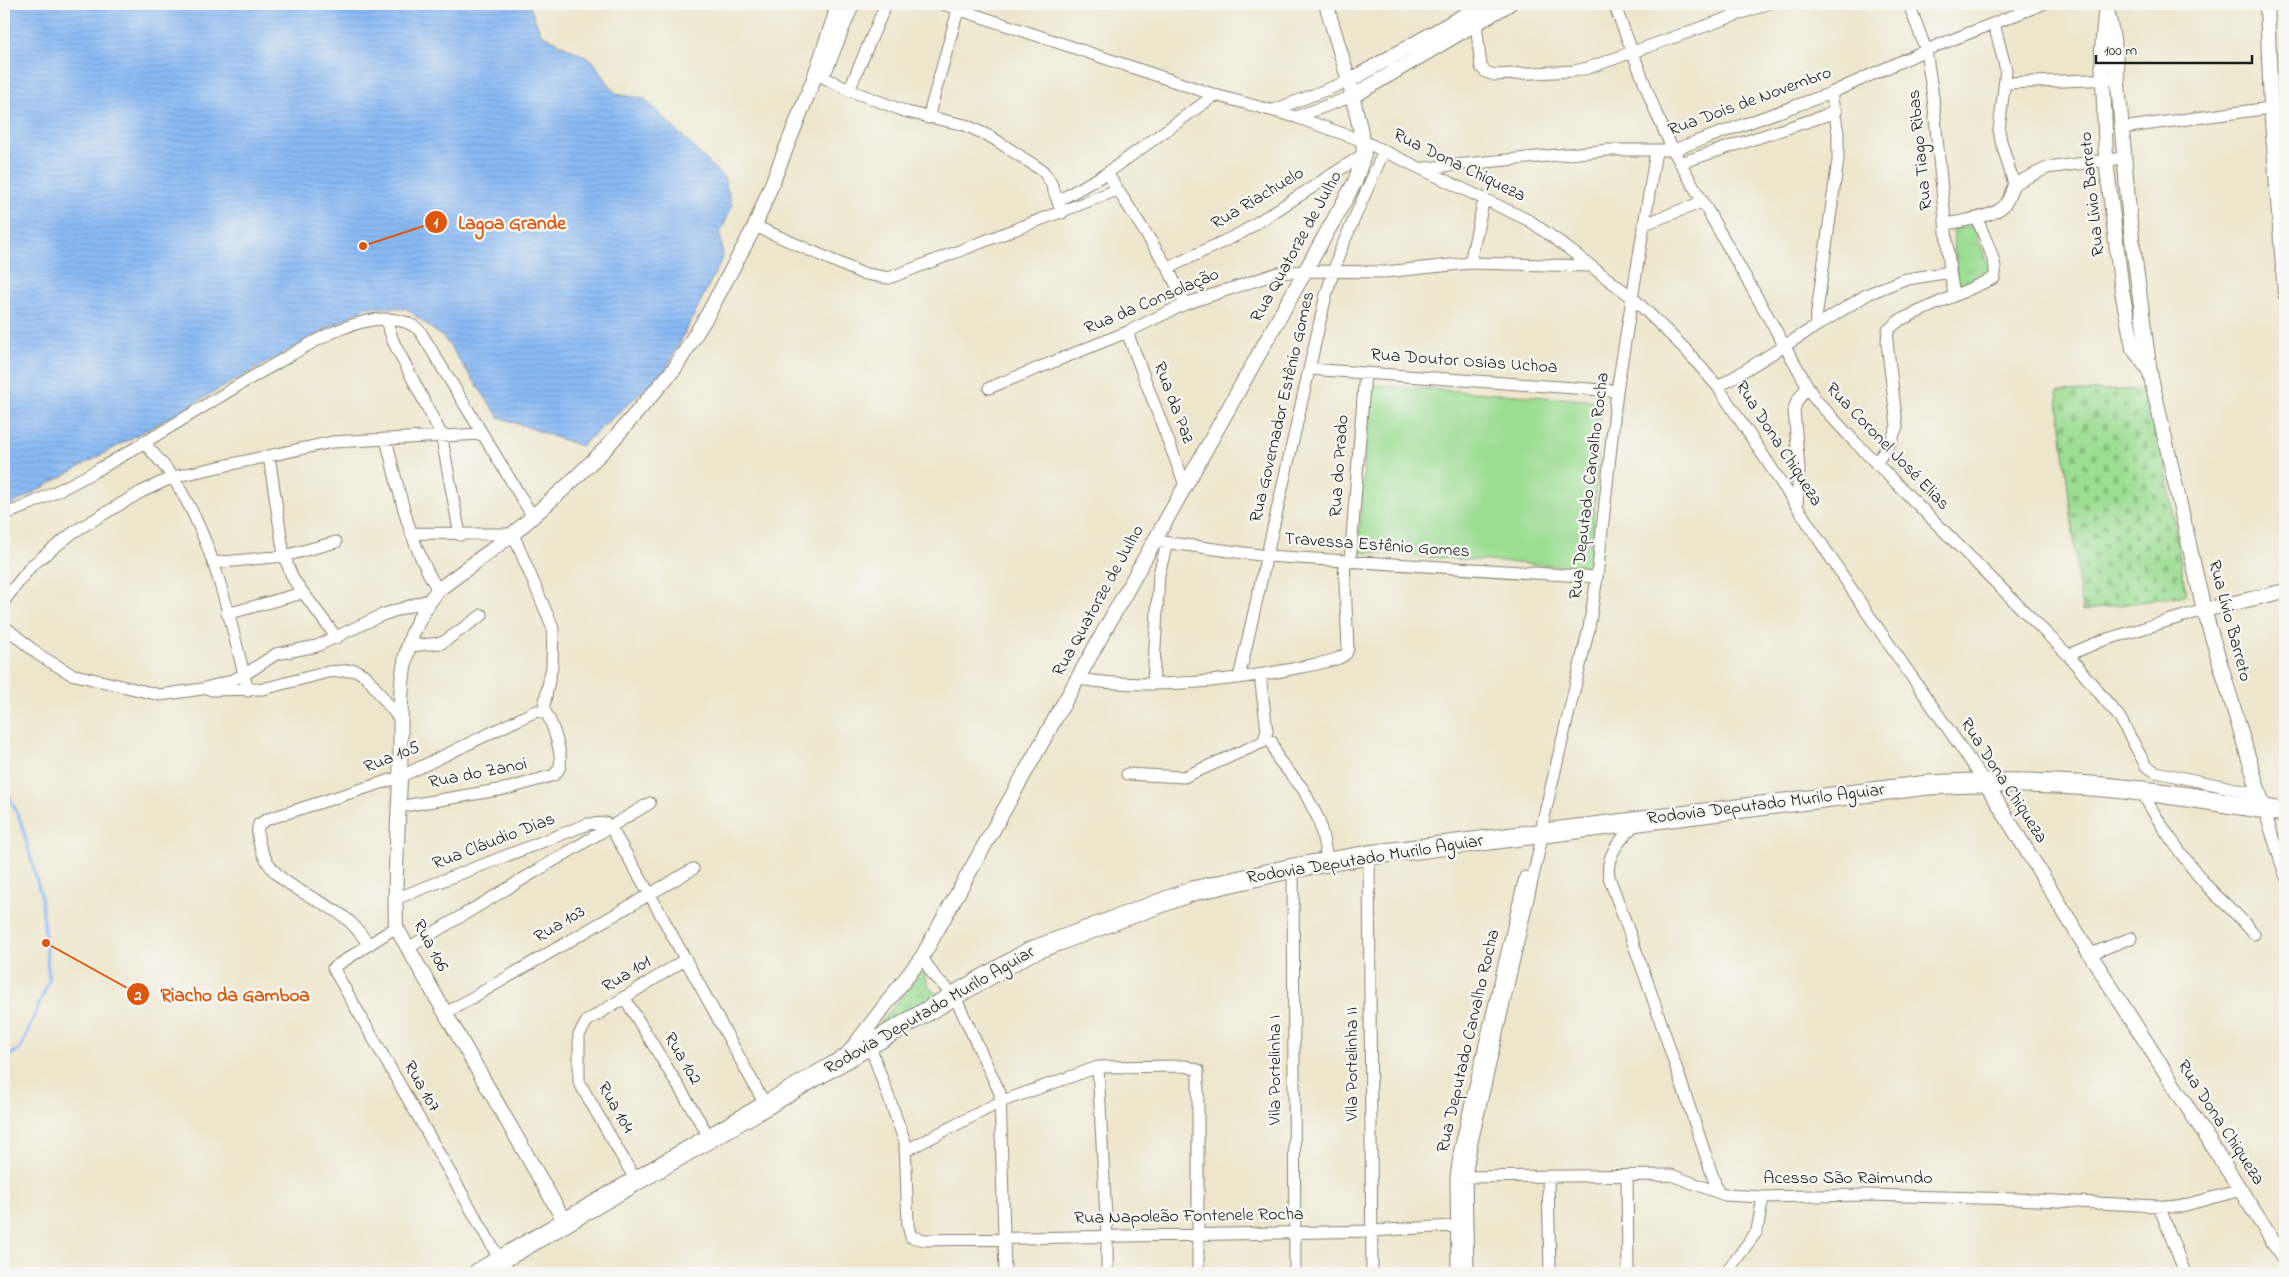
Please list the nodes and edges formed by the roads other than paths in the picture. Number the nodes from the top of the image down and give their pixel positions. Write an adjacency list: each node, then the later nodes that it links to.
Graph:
1 (852, 4): 19 (street)
2 (886, 4): 24 (street)
3 (943, 4): 13 (street, Rua Dona Chiqueza)
4 (1326, 4): 22 (street)
5 (1509, 4): 14 (street)
6 (1614, 4): 18 (street, Rua Coronel José Elias)
7 (1767, 4): 18 (street)
8 (1909, 4): 17 (street, Rua Tiago Ribas)
9 (2043, 4): 15 (street, Rua Dois de Novembro)
10 (2106, 4): 20 (street, Rua Lívio Barreto); 21 (street, Rua Lívio Barreto)
11 (2267, 4): 28 (street)
12 (834, 6): 19 (street)
13 (958, 10): 26 (street, Rua Dona Chiqueza); 32 (street)
14 (1477, 10): 16 (street); 18 (street)
15 (1994, 24): 17 (street, Rua Dois de Novembro); 23 (street)
16 (1416, 50): 22 (street); 27 (street)
17 (1926, 50): 25 (street, Rua Dois de Novembro); 51 (street, Rua Tiago Ribas)
18 (1632, 53): 35 (street, Rua Coronel José Elias)
19 (818, 79): 24 (street); 52 (street)
20 (2103, 79): 21 (street); 23 (street); 39 (street, Rua Lívio Barreto)
21 (2118, 79): 33 (street, Rua Lívio Barreto)
22 (1349, 81): 27 (street); 29 (street)
23 (2005, 83): 43 (street)
24 (849, 90): 32 (street)
25 (1831, 93): 30 (street); 35 (street, Rua Dois de Novembro)
26 (1215, 95): 29 (street, Rua Dona Chiqueza); 42 (street)
27 (1353, 96): 31 (street); 34 (street)
28 (2278, 106): 33 (street); 59 (street)
29 (1274, 110): 31 (street, Rua Dona Chiqueza)
30 (1836, 112): 40 (street); 64 (street)
31 (1296, 117): 34 (street, Rua Dona Chiqueza)
32 (928, 118): 46 (street)
33 (2121, 128): 38 (street, Rua Lívio Barreto)
34 (1364, 148): 36 (street, Rua Dona Chiqueza); 55 (street, Rua Riachuelo); 56 (street, Rua Quatorze de Julho)
35 (1673, 150): 37 (street, Rua Dois de Novembro); 40 (street, Rua Coronel José Elias)
36 (1384, 151): 41 (street, Rua Dona Chiqueza); 57 (street, Rua Governador Estênio Gomes)
37 (1656, 151): 41 (street, Rua Dois de Novembro); 50 (street, Rua Deputado Carvalho Rocha)
38 (2123, 158): 39 (street); 69 (street, Rua Lívio Barreto)
39 (2106, 160): 43 (street); 69 (street, Rua Lívio Barreto)
40 (1680, 163): 47 (street, Rua Coronel José Elias)
41 (1422, 168): 45 (street, Rua Dona Chiqueza)
42 (1107, 173): 44 (street); 46 (street)
43 (2014, 184): 49 (street)
44 (1117, 190): 48 (street); 55 (street)
45 (1484, 198): 53 (street); 54 (street, Rua Dona Chiqueza)
46 (1058, 201): 48 (street)
47 (1702, 202): 50 (street); 66 (street, Rua Coronel José Elias)
48 (1062, 213): 52 (street)
49 (1977, 219): 51 (street); 60 (street)
50 (1645, 224): 61 (street, Rua Deputado Carvalho Rocha)
51 (1946, 224): 58 (street, Rua Tiago Ribas)
52 (755, 226): 84 (street)
53 (1470, 264): 54 (street, Rua da Consolação); 57 (street, Rua da Consolação)
54 (1590, 266): 61 (street, Rua Dona Chiqueza)
55 (1168, 268): 62 (street)
56 (1305, 270): 57 (street, Rua da Consolação); 62 (street, Rua da Consolação); 81 (street, Rua Quatorze de Julho)
57 (1333, 270): 67 (street, Rua Governador Estênio Gomes)
58 (1950, 272): 60 (street, Rua Tiago Ribas); 64 (street)
59 (2285, 294)
60 (1954, 295): 79 (street)
61 (1633, 298): 72 (street, Rua Dona Chiqueza); 73 (street, Rua Deputado Carvalho Rocha)
62 (1184, 304): 65 (street, Rua da Consolação)
63 (386, 320): 74 (street); 75 (street); 77 (street)
64 (1815, 326): 66 (street)
65 (1127, 332): 71 (street, Rua da Consolação); 81 (street, Rua da Paz)
66 (1784, 347): 70 (street, Rua Coronel José Elias); 72 (street)
67 (1309, 369): 68 (street, Rua Doutor Osias Uchoa); 91 (street, Rua Governador Estênio Gomes)
68 (1365, 373): 73 (street, Rua Doutor Osias Uchoa); 92 (street, Rua do Prado)
69 (2150, 373): 99 (street, Rua Lívio Barreto)
70 (1807, 387): 79 (street, Rua Coronel José Elias); 82 (street)
71 (990, 388)
72 (1718, 388): 82 (street, Rua Dona Chiqueza)
73 (1618, 391): 94 (street, Rua Deputado Carvalho Rocha)
74 (442, 434): 75 (street); 76 (street); 87 (street)
75 (481, 434): 84 (street)
76 (386, 438): 78 (street); 85 (street)
77 (144, 442): 80 (street); 83 (street)
78 (269, 456): 80 (street); 90 (street)
79 (1876, 464): 105 (street, Rua Coronel José Elias)
80 (173, 477): 93 (street); 98 (street)
81 (1185, 485): 89 (street, Rua Quatorze de Julho)
82 (1797, 507): 118 (street, Rua Dona Chiqueza)
83 (4, 515)
84 (533, 517): 86 (street)
85 (411, 533): 87 (street); 97 (street)
86 (513, 534): 87 (street); 97 (street); 113 (street)
87 (460, 535)
88 (336, 542): 90 (street)
89 (1161, 542): 91 (street, Travessa Estênio Gomes); 109 (street, Rua Quatorze de Julho); 110 (street)
90 (284, 556): 93 (street); 96 (street)
91 (1267, 556): 92 (street, Travessa Estênio Gomes); 108 (street, Rua Governador Estênio Gomes)
92 (1347, 562): 94 (street, Travessa Estênio Gomes); 107 (street, Rua do Prado)
93 (214, 563): 100 (street)
94 (1597, 577): 126 (street, Rua Deputado Carvalho Rocha)
95 (2285, 592): 99 (street)
96 (302, 593): 100 (street); 103 (street)
97 (434, 595): 103 (street); 104 (street, Rua 106)
98 (4, 601)
99 (2204, 610): 105 (street); 120 (street, Rua Lívio Barreto)
100 (227, 614): 106 (street)
101 (482, 615): 104 (street)
102 (4, 626): 111 (street)
103 (336, 638): 106 (street)
104 (408, 646): 114 (street, Rua 106)
105 (2068, 655): 120 (street, Rua Coronel José Elias)
106 (244, 675): 111 (street); 112 (street)
107 (1260, 675): 108 (street); 115 (street)
108 (1239, 678): 110 (street)
109 (1077, 679): 110 (street); 140 (street, Rua Quatorze de Julho)
110 (1153, 684)
111 (202, 690): 112 (street)
112 (248, 690): 114 (street)
113 (540, 711): 117 (street, Rua 105); 122 (street, Rua do Zanoi)
114 (401, 721): 117 (street, Rua 106)
115 (1266, 738): 116 (street); 128 (street)
116 (1127, 774)
117 (400, 777): 122 (street, Rua 106); 137 (street, Rua 105)
118 (1985, 782): 119 (highway, Rodovia Deputado Murilo Aguiar); 124 (highway, Rodovia Deputado Murilo Aguiar); 139 (street, Rua Dona Chiqueza)
119 (2142, 791): 120 (highway, Rodovia Deputado Murilo Aguiar); 135 (street)
120 (2261, 801): 123 (highway, Rodovia Deputado Murilo Aguiar); 131 (street, Rua Lívio Barreto)
121 (650, 803): 125 (street)
122 (398, 807): 133 (street, Rua 106)
123 (2285, 812)
124 (1638, 820): 126 (highway, Rodovia Deputado Murilo Aguiar); 158 (street)
125 (609, 826): 132 (street); 133 (street, Rua Cláudio Dias); 138 (street)
126 (1541, 829): 127 (highway, Rodovia Deputado Murilo Aguiar); 155 (street, Rua Deputado Carvalho Rocha)
127 (1369, 856): 128 (highway, Rodovia Deputado Murilo Aguiar); 163 (street, Vila Portelinha II)
128 (1328, 862): 129 (highway, Rodovia Deputado Murilo Aguiar)
129 (1293, 868): 142 (highway, Rodovia Deputado Murilo Aguiar); 164 (street, Vila Portelinha I)
130 (693, 869): 132 (street, Rua 103)
131 (2285, 875)
132 (649, 893): 141 (street); 144 (street, Rua 103)
133 (395, 899): 134 (street, Rua 106)
134 (396, 927): 137 (street, Rua 107); 138 (street, Rua 106)
135 (2254, 934)
136 (2131, 938): 139 (street)
137 (369, 945): 168 (street, Rua 107)
138 (408, 948): 144 (street, Rua 106)
139 (2090, 954): 157 (street, Rua Dona Chiqueza)
140 (922, 957): 142 (street); 147 (street, Rua Quatorze de Julho)
141 (686, 959): 143 (street, Rua 101); 150 (street)
142 (954, 995): 146 (highway, Rodovia Deputado Murilo Aguiar); 149 (street)
143 (624, 997): 145 (street, Rua 101); 151 (street, Rua 102)
144 (446, 1013): 161 (street, Rua 106)
145 (587, 1021): 156 (street, Rua 104)
146 (870, 1046): 147 (highway, Rodovia Deputado Murilo Aguiar); 152 (street)
147 (840, 1064): 150 (highway, Rodovia Deputado Murilo Aguiar)
148 (1098, 1067): 149 (street); 165 (street); 166 (street)
149 (1000, 1102): 152 (street); 167 (street)
150 (766, 1106): 151 (highway, Rodovia Deputado Murilo Aguiar)
151 (710, 1138): 156 (highway, Rodovia Deputado Murilo Aguiar)
152 (905, 1151): 167 (street, Rua Napoleão Fontenele Rocha)
153 (1548, 1176): 154 (street, Acesso São Raimundo); 155 (street, Acesso São Raimundo); 179 (street)
154 (1627, 1176): 158 (street, Acesso São Raimundo); 180 (street)
155 (1461, 1177): 162 (street, Rua Deputado Carvalho Rocha)
156 (636, 1181): 161 (highway, Rodovia Deputado Murilo Aguiar)
157 (2241, 1190): 160 (street, Acesso São Raimundo); 169 (street, Rua Dona Chiqueza)
158 (1718, 1192): 159 (street, Acesso São Raimundo)
159 (1763, 1197): 160 (street, Acesso São Raimundo); 170 (street)
160 (2159, 1206): 181 (street)
161 (565, 1222): 168 (highway, Rodovia Deputado Murilo Aguiar)
162 (1462, 1225): 163 (street, Rua Napoleão Fontenele Rocha); 177 (street, Rua Deputado Carvalho Rocha); 178 (street, Rua Deputado Carvalho Rocha)
163 (1372, 1231): 164 (street, Rua Napoleão Fontenele Rocha); 176 (street, Vila Portelinha II)
164 (1295, 1233): 165 (street, Rua Napoleão Fontenele Rocha); 175 (street, Vila Portelinha I)
165 (1198, 1235): 166 (street, Rua Napoleão Fontenele Rocha); 174 (street)
166 (1107, 1236): 167 (street, Rua Napoleão Fontenele Rocha); 173 (street)
167 (1004, 1239): 172 (street)
168 (500, 1260): 171 (highway, Rodovia Deputado Murilo Aguiar)
169 (2285, 1260)
170 (1732, 1270)
171 (478, 1273)
172 (1004, 1273)
173 (1107, 1273)
174 (1198, 1273)
175 (1295, 1273)
176 (1372, 1273)
177 (1457, 1273)
178 (1468, 1273)
179 (1550, 1273)
180 (1628, 1273)
181 (2185, 1273)

